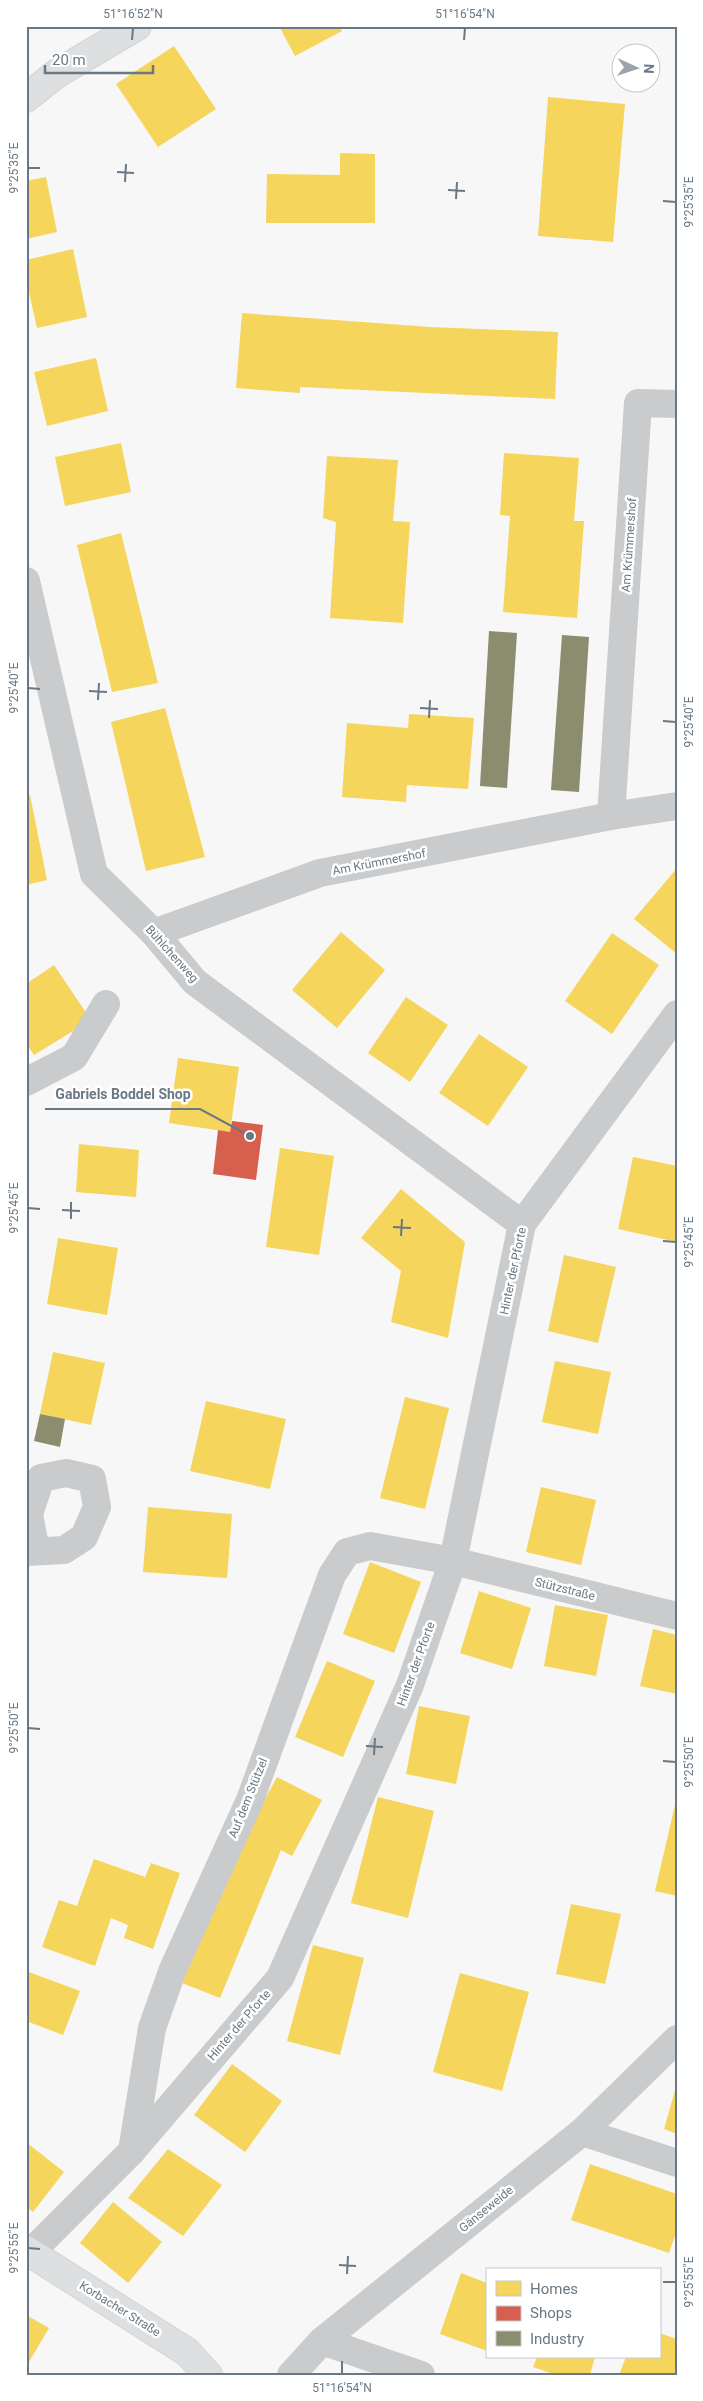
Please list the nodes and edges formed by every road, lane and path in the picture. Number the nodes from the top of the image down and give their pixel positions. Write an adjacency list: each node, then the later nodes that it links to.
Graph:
1 (137, 26): 2 (street)
2 (26, 98)
3 (677, 404): 6 (street, Am Krümmershof)
4 (26, 581): 7 (street, Bühlchenweg)
5 (677, 806): 6 (street, Am Krümmershof)
6 (611, 816): 7 (street, Am Krümmershof)
7 (154, 933): 11 (street, Bühlchenweg)
8 (106, 1004): 10 (street)
9 (677, 1014): 11 (street, Hinter der Pforte)
10 (26, 1082)
11 (522, 1224): 12 (street, Hinter der Pforte)
12 (453, 1562): 13 (street, Stützstraße); 16 (street, Hinter der Pforte); 16 (street, Auf dem Stützel)
13 (677, 1616)
14 (677, 2039): 15 (street, Gänseweide)
15 (582, 2132): 17 (street); 19 (street, Gänseweide)
16 (132, 2151): 18 (street, Hinter der Pforte)
17 (677, 2163)
18 (28, 2252): 20 (street, Korbacher Straße)
19 (322, 2342): 21 (street, Gänseweide); 22 (street)
20 (208, 2375)
21 (291, 2375)
22 (421, 2375)

